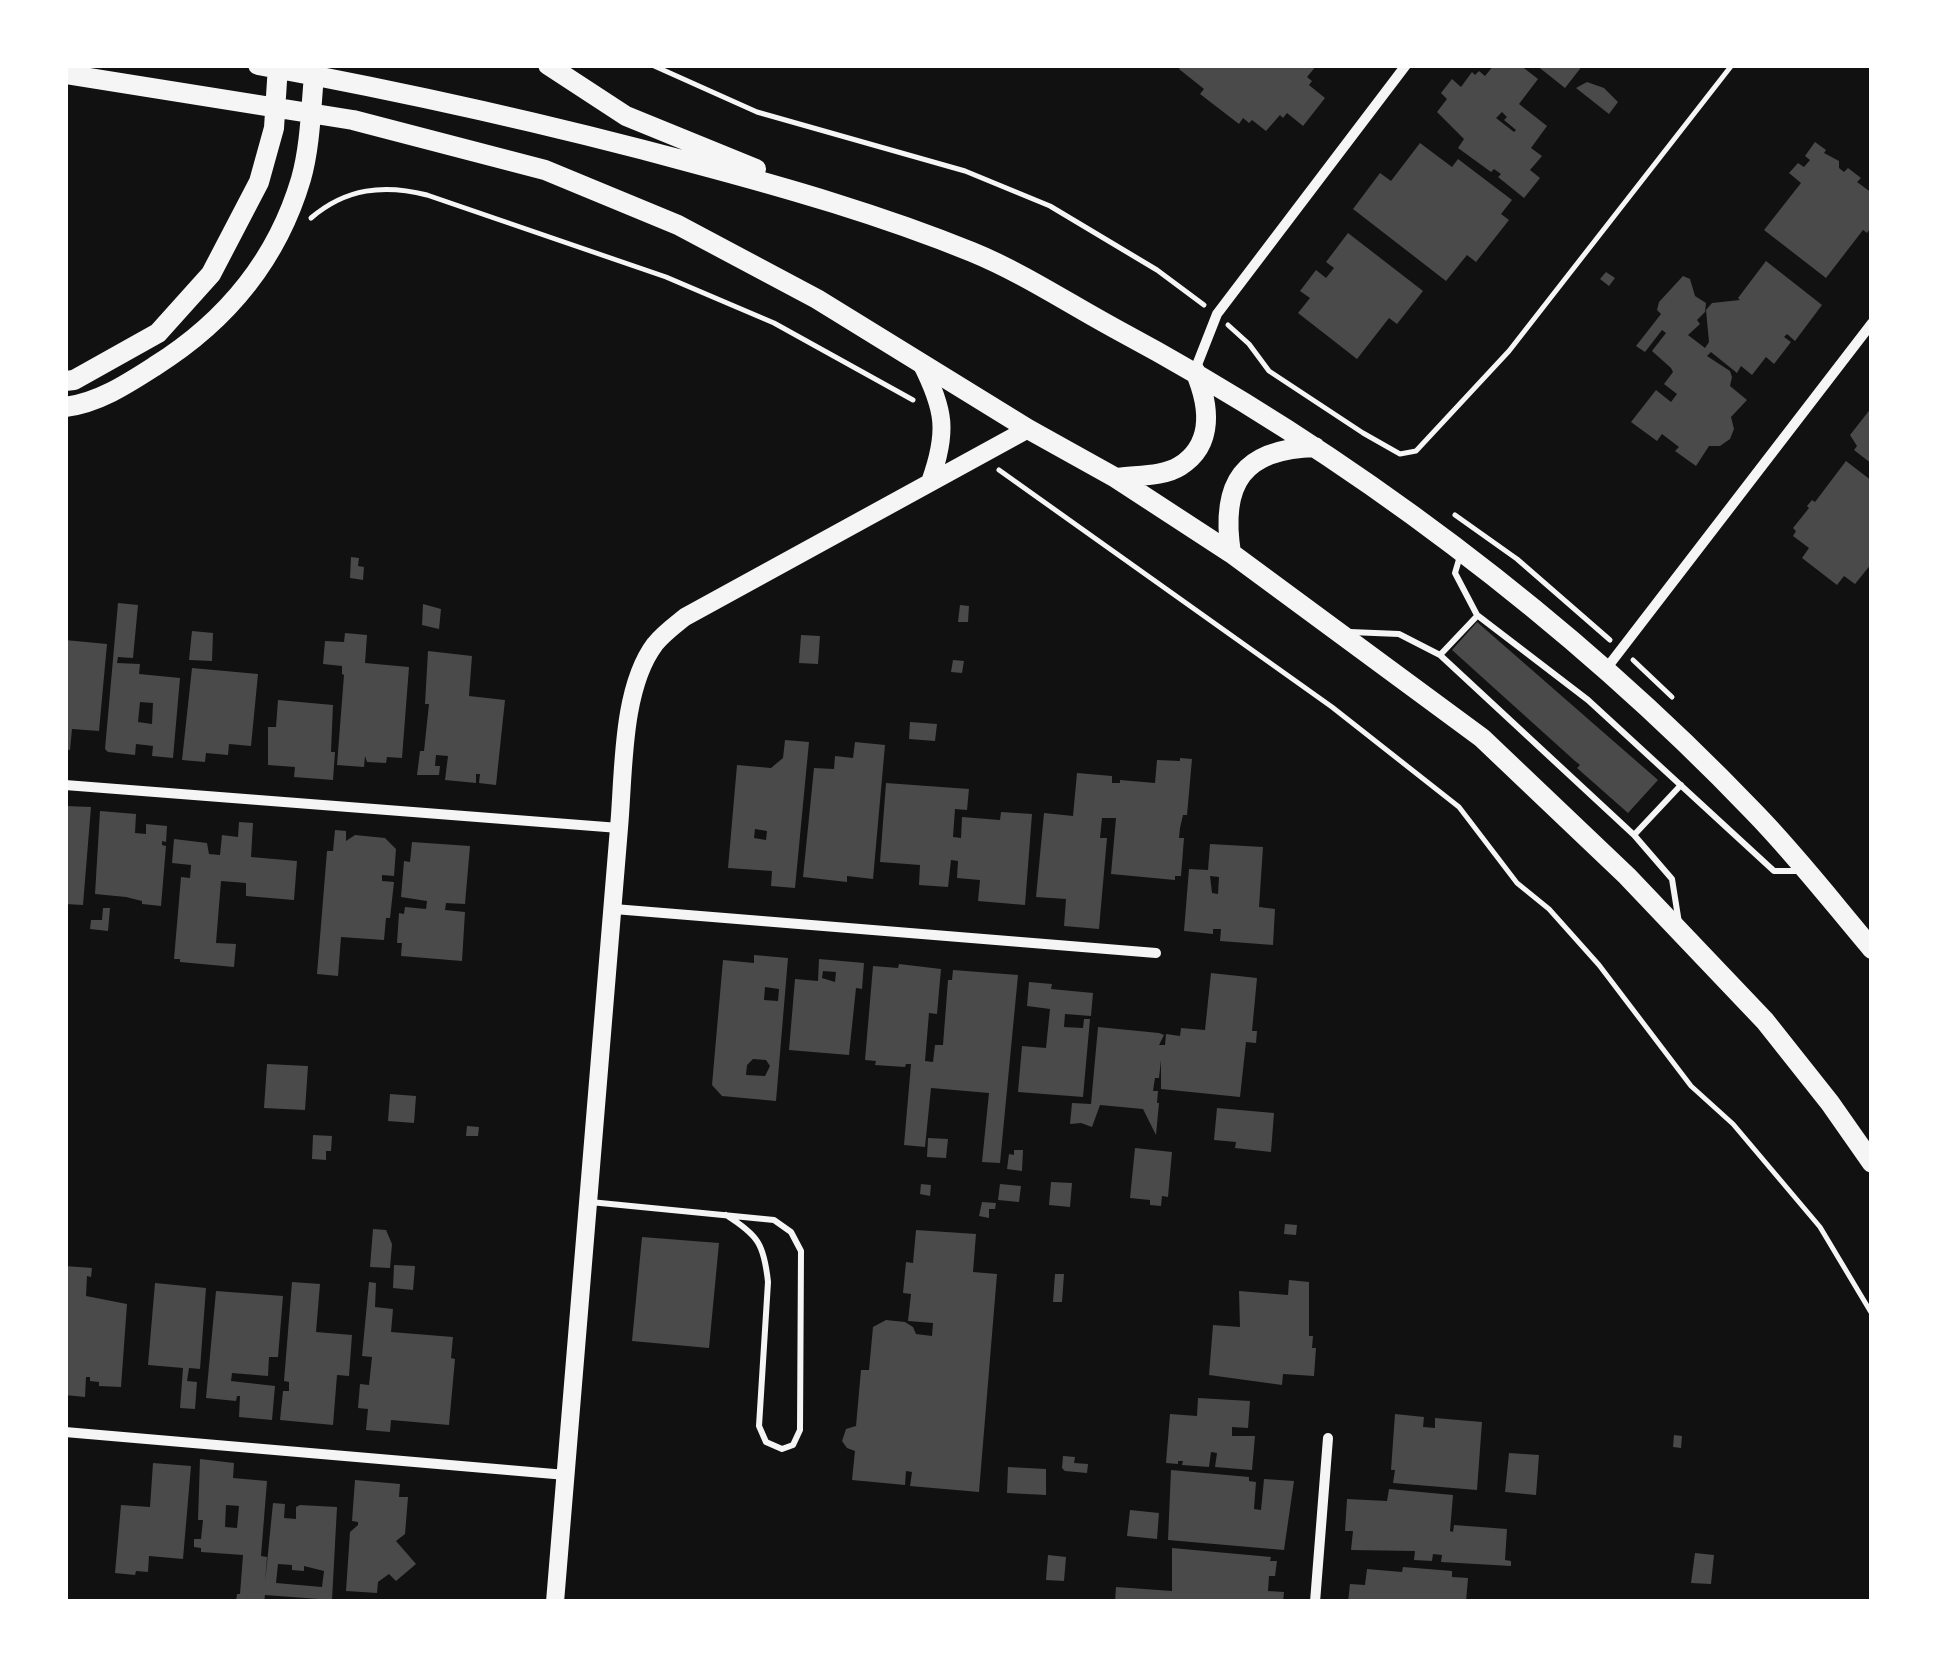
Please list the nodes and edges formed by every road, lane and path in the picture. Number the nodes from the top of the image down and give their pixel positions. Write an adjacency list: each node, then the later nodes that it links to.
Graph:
1 (258, 65): 9 (main road)
2 (278, 65): 15 (main road)
3 (315, 65): 16 (main road)
4 (548, 65): 9 (main road)
5 (652, 65): 11 (path)
6 (1406, 65): 11 (street)
7 (1732, 65): 11 (path)
8 (69, 75): 13 (main road)
9 (817, 196): 14 (main road)
10 (302, 232): 17 (path)
11 (1217, 314): 14 (street)
12 (1872, 323): 28 (street)
13 (921, 363): 17 (street); 18 (main road)
14 (1195, 372): 19 (main road); 21 (main road)
15 (65, 381)
16 (65, 407)
17 (942, 417): 22 (street)
18 (1028, 428): 20 (street); 21 (main road)
19 (1315, 447): 24 (main road); 25 (main road)
20 (991, 448): 22 (street); 44 (path)
21 (1116, 478): 24 (main road)
22 (930, 482): 34 (street)
23 (1454, 514): 28 (path)
24 (1231, 553): 27 (main road)
25 (1460, 553): 26 (lane); 30 (main road)
26 (1478, 615): 29 (lane); 33 (lane)
27 (1339, 631): 29 (lane); 38 (main road)
28 (1620, 650): 30 (street); 31 (path)
29 (1440, 655): 35 (lane)
30 (1605, 670): 36 (main road)
31 (1685, 710)
32 (65, 785): 34 (street)
33 (1681, 786): 35 (lane); 36 (lane)
34 (619, 828): 37 (street)
35 (1634, 834): 38 (lane)
36 (1805, 871): 39 (main road)
37 (614, 909): 40 (street); 42 (street)
38 (1680, 932): 41 (main road)
39 (1872, 949)
40 (1156, 953)
41 (1872, 1163)
42 (589, 1202): 43 (lane); 47 (street)
43 (726, 1215): 43 (lane)
44 (1872, 1314)
45 (65, 1432): 47 (street)
46 (1328, 1438): 49 (street)
47 (566, 1474): 48 (street)
48 (555, 1602)
49 (1315, 1602)

